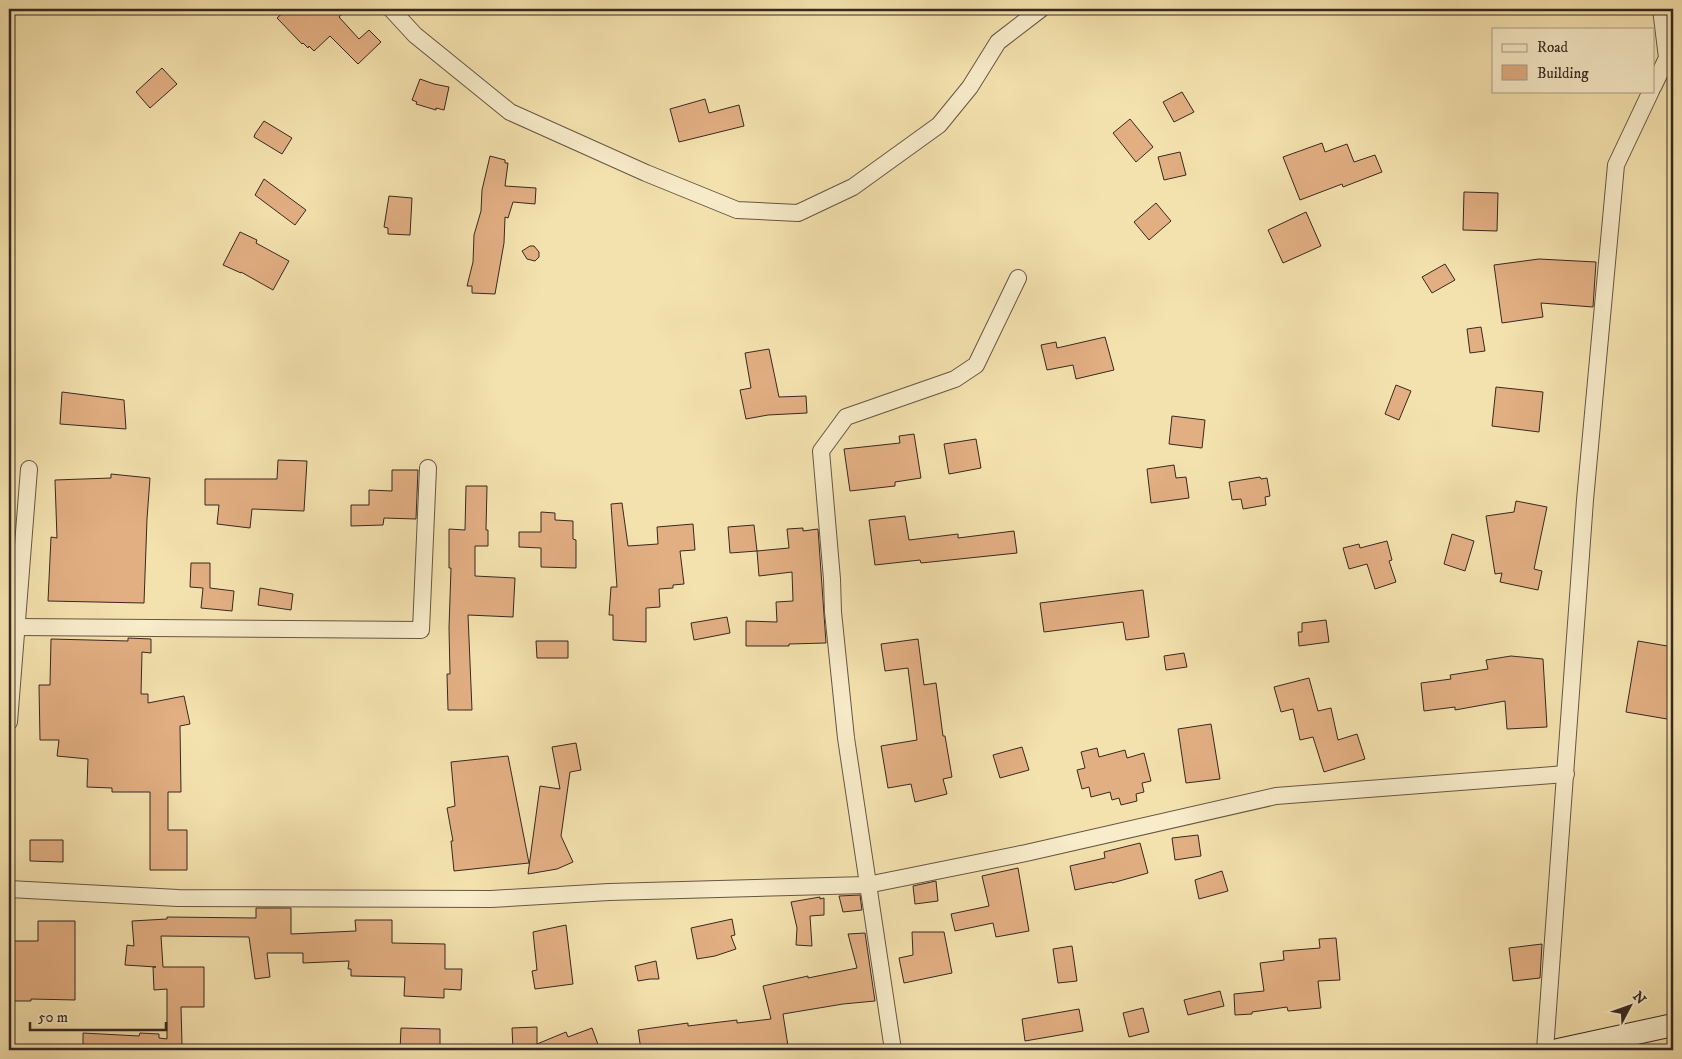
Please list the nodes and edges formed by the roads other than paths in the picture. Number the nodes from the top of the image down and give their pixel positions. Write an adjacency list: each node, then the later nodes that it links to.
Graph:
1 (392, 9): 2 (street)
2 (1041, 9)
3 (1661, 9): 4 (street)
4 (1654, 85)
5 (1651, 92): 11 (street)
6 (1018, 278): 12 (street)
7 (428, 468): 9 (street)
8 (29, 469): 9 (street)
9 (16, 627): 10 (street)
10 (9, 722)
11 (1566, 774): 12 (street); 16 (street)
12 (867, 885): 13 (street); 15 (street)
13 (9, 889)
14 (1673, 1025): 17 (main road)
15 (893, 1050)
16 (1545, 1050)
17 (1558, 1050)

